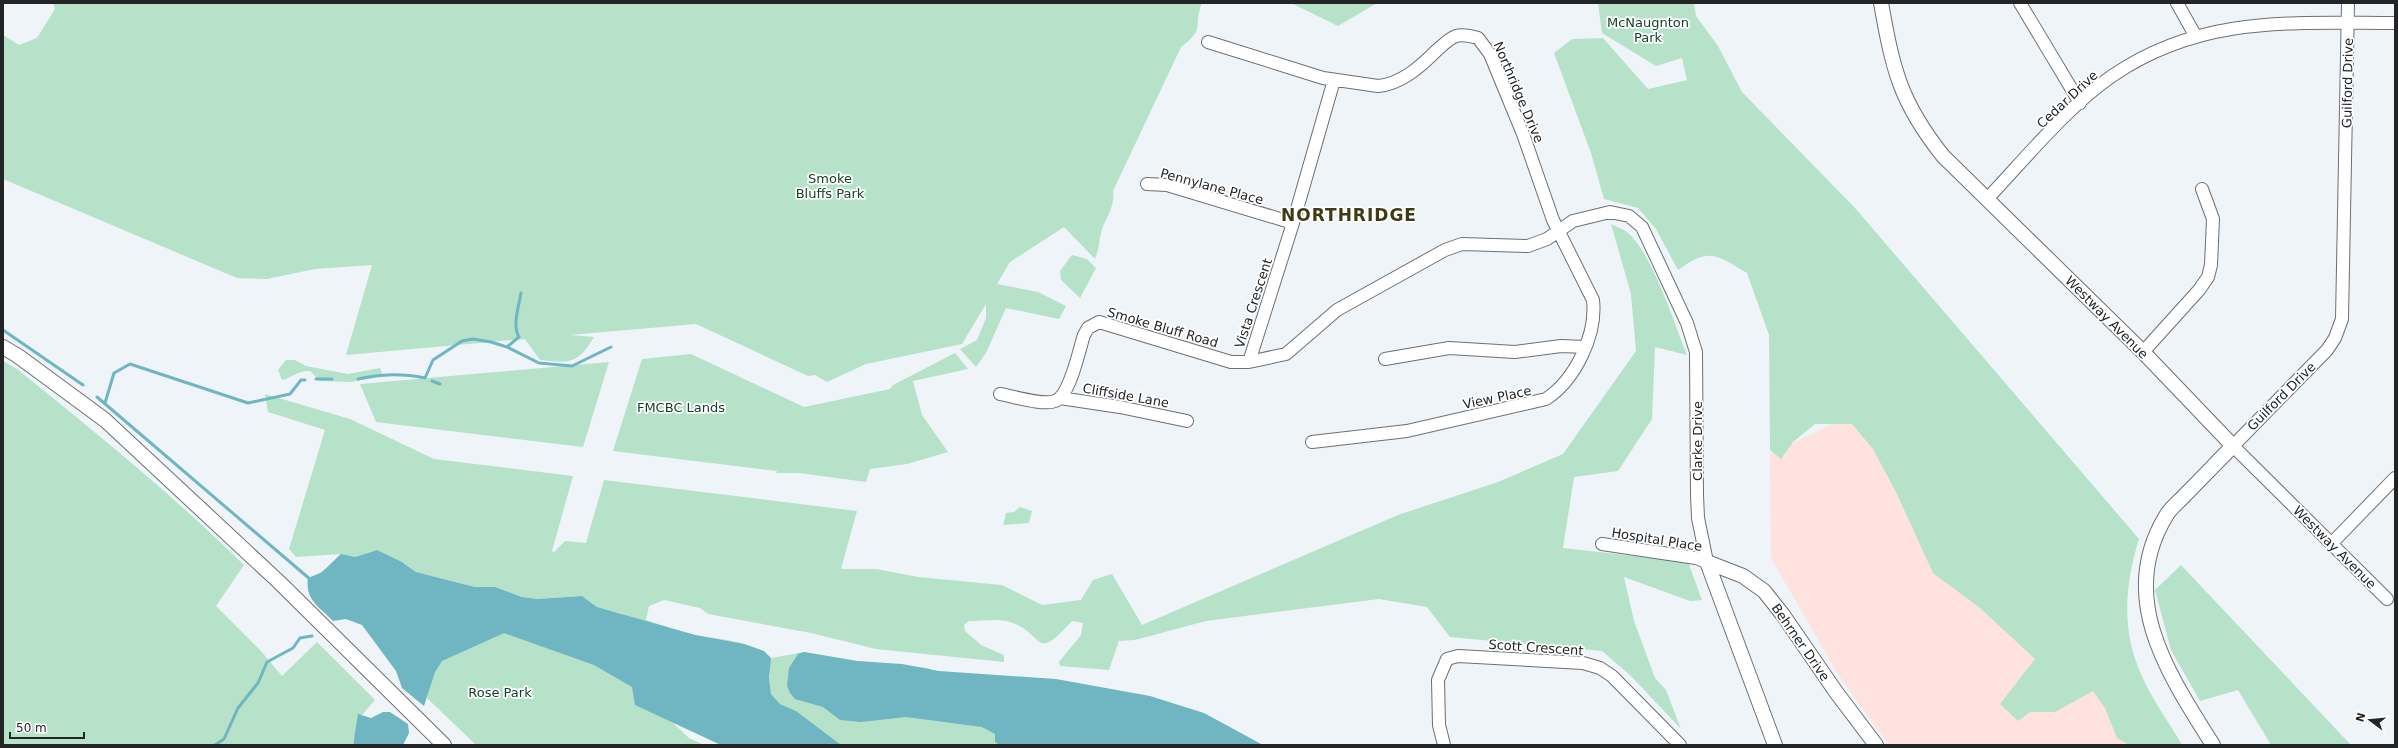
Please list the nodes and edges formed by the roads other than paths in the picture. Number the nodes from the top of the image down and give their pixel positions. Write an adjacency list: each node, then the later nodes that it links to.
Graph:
1 (1881, 3): 13 (street, Westway Avenue)
2 (2020, 3): 10 (street)
3 (2178, 3): 7 (street)
4 (2348, 3): 5 (street, Guilford Drive)
5 (2348, 23): 6 (street, Cedar Drive); 7 (street, Cedar Drive); 25 (street, Guilford Drive)
6 (2395, 23)
7 (2195, 35): 10 (street, Cedar Drive)
8 (1208, 42): 9 (street, Northridge Drive)
9 (1334, 80): 14 (street, Vista Crescent); 15 (street, Northridge Drive)
10 (2080, 103): 13 (street, Cedar Drive)
11 (1147, 184): 14 (street, Pennylane Place)
12 (2202, 189): 18 (street)
13 (1987, 199): 18 (street, Westway Avenue)
14 (1293, 223): 20 (street, Vista Crescent)
15 (1559, 231): 17 (street, View Place); 20 (street, Vista Crescent); 29 (street, Clarke Drive)
16 (3, 347): 31 (street)
17 (1585, 347): 19 (street); 24 (street, View Place)
18 (2143, 352): 25 (street, Westway Avenue)
19 (1386, 359)
20 (1249, 362): 22 (street, Smoke Bluff Road)
21 (1000, 394): 22 (street, Cliffside Lane)
22 (1060, 398): 23 (street, Cliffside Lane)
23 (1187, 421)
24 (1312, 442)
25 (2233, 446): 27 (street, Westway Avenue); 36 (street, Guilford Drive)
26 (2395, 478): 27 (street)
27 (2332, 543): 30 (street, Westway Avenue)
28 (1602, 544): 29 (street, Hospital Place)
29 (1707, 562): 34 (street, Clarke Drive); 35 (street, Behrner Drive)
30 (2387, 599)
31 (444, 745)
32 (1444, 745): 33 (street, Scott Crescent)
33 (1680, 745)
34 (1775, 745)
35 (1876, 745)
36 (2213, 745)

